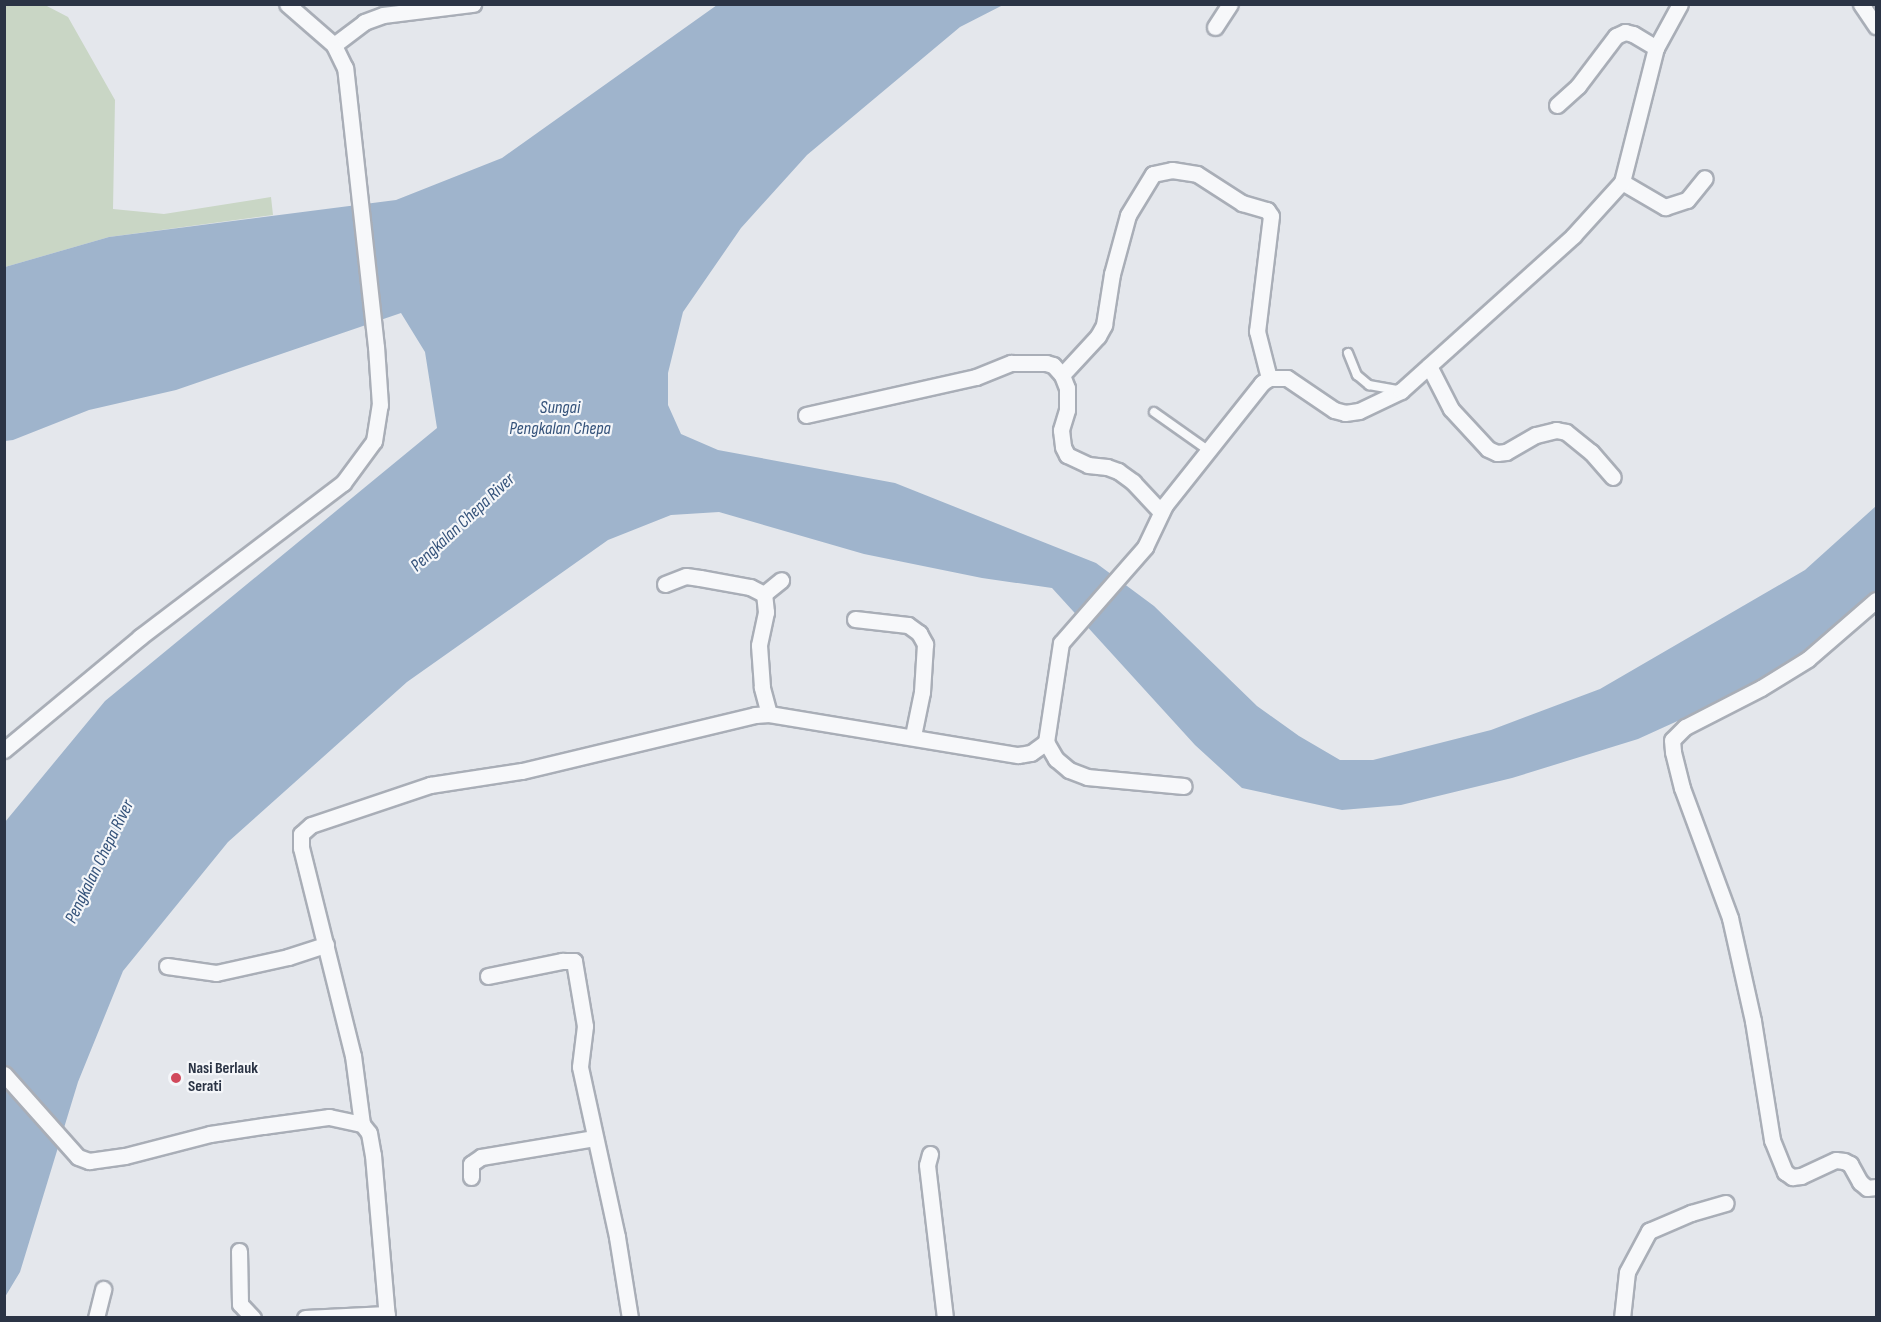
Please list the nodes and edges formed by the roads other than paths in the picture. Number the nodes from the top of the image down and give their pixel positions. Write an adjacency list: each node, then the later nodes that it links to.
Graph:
1 (287, 4): 8 (street)
2 (473, 4): 8 (street)
3 (1230, 4): 7 (street)
4 (1680, 4): 9 (street)
5 (1861, 4): 6 (street)
6 (1876, 26)
7 (1215, 27)
8 (334, 45): 31 (street)
9 (1656, 48): 10 (street); 12 (street)
10 (1557, 105)
11 (1705, 177): 12 (street)
12 (1622, 182): 14 (street)
13 (1348, 353): 17 (lane)
14 (1429, 366): 17 (street); 21 (street)
15 (1062, 375): 16 (street); 19 (street); 22 (street)
16 (1269, 378): 17 (street); 20 (street)
17 (1401, 391)
18 (1154, 412): 20 (lane)
19 (806, 415)
20 (1209, 451): 22 (street)
21 (1613, 477)
22 (1161, 512): 30 (street)
23 (781, 580): 25 (street)
24 (665, 584): 25 (street)
25 (764, 594): 28 (street)
26 (1876, 600): 41 (street)
27 (855, 619): 29 (street)
28 (769, 714): 29 (street); 33 (street)
29 (913, 736): 30 (street)
30 (1046, 742): 32 (street)
31 (4, 750)
32 (1184, 786)
33 (326, 945): 34 (street); 37 (street)
34 (167, 966)
35 (488, 976): 38 (street)
36 (4, 1074): 37 (street)
37 (362, 1124): 45 (street)
38 (594, 1138): 40 (street); 49 (street)
39 (930, 1154): 50 (street)
40 (471, 1178)
41 (1876, 1187)
42 (1726, 1203): 51 (street)
43 (239, 1251): 47 (street)
44 (103, 1289): 46 (street)
45 (387, 1316): 48 (street)
46 (96, 1317)
47 (254, 1317)
48 (305, 1317)
49 (630, 1317)
50 (945, 1317)
51 (1622, 1317)

